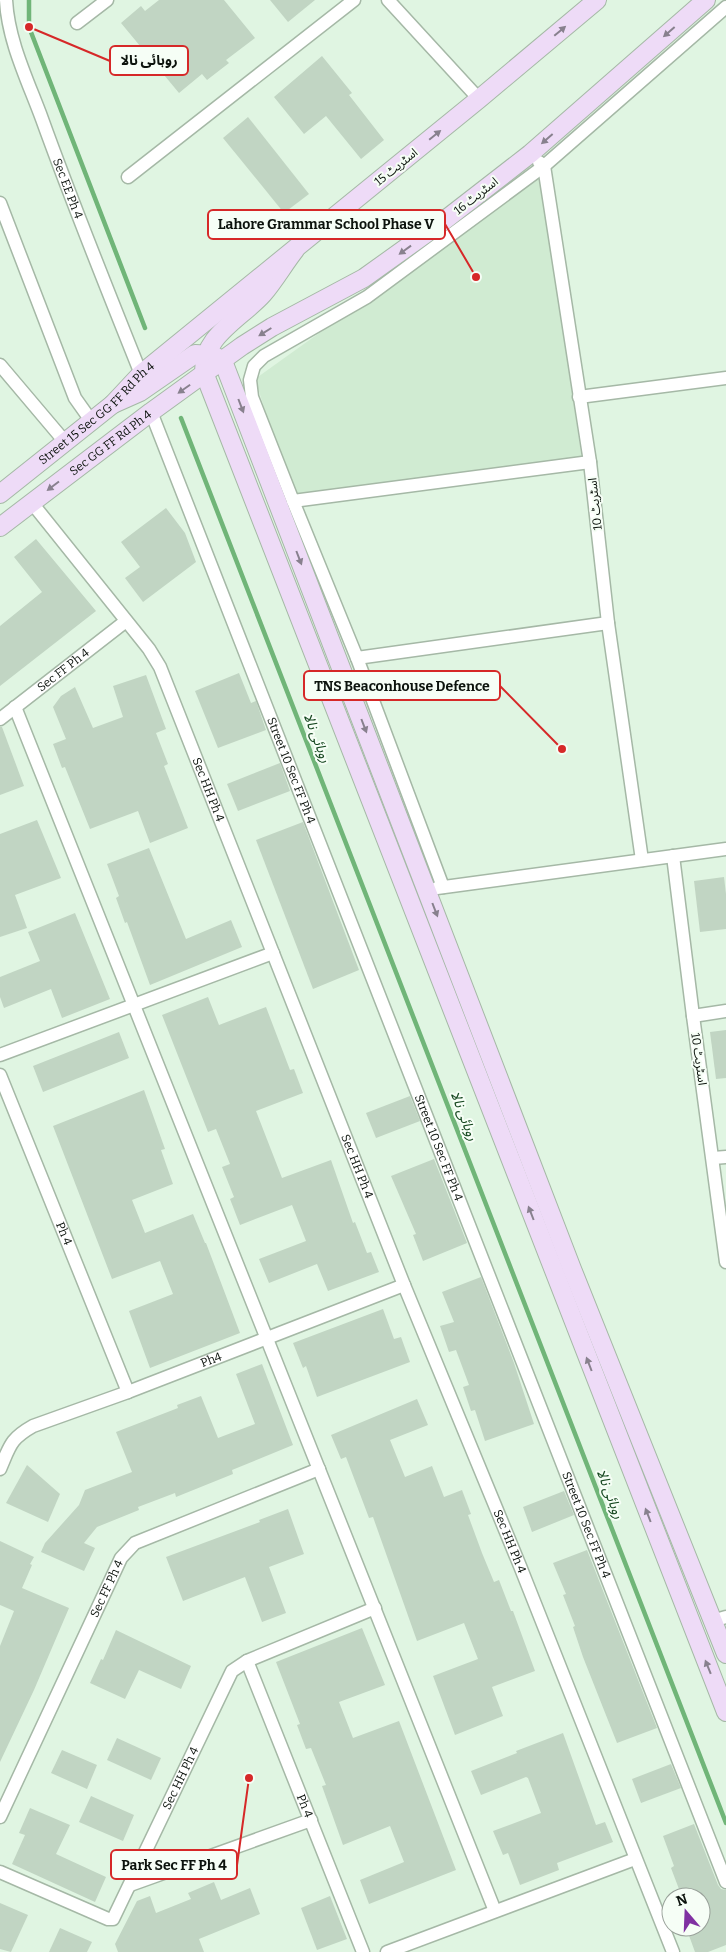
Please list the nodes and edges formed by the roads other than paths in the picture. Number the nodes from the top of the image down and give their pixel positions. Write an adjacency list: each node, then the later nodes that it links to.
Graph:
1 (6, 0): 19 (street, Sec EE Ph 4)
2 (107, 0): 8 (street)
3 (354, 0): 12 (street)
4 (388, 0): 9 (street)
5 (596, 0): 9 (main road, اسٹریٹ 15, one-way to 5)
6 (706, 0): 10 (main road, اسٹریٹ 16, one-way to 10)
7 (726, 7): 11 (street)
8 (77, 23)
9 (479, 99): 14 (main road, اسٹریٹ 15, one-way to 9)
10 (530, 154): 11 (street); 17 (main road, اسٹریٹ 16, one-way to 17)
11 (544, 166): 22 (street, اسٹریٹ 10); 29 (street)
12 (128, 177)
13 (0, 203): 25 (street)
14 (295, 250): 15 (main road, اسٹریٹ 15); 16 (main road)
15 (193, 331): 19 (main road, Street 15 Sec GG FF Rd Ph 4)
16 (207, 354): 17 (main road); 20 (main road); 23 (main road)
17 (223, 361): 20 (main road, Sec GG FF Rd Ph 4); 36 (main road, one-way to 36)
18 (0, 365): 26 (street)
19 (141, 374): 23 (main road, Street 15 Sec GG FF Rd Ph 4)
20 (204, 375): 24 (main road, Sec GG FF Rd Ph 4, one-way to 24); 60 (main road, one-way to 20)
21 (726, 378): 22 (street)
22 (579, 397): 27 (street, اسٹریٹ 10)
23 (113, 404): 25 (main road, Street 15 Sec GG FF Rd Ph 4)
24 (151, 412): 30 (main road, Sec GG FF Rd Ph 4, one-way to 30); 65 (street, Street 10 Sec FF Ph 4)
25 (92, 422): 26 (main road, Street 15 Sec GG FF Rd Ph 4)
26 (66, 442): 28 (main road, Street 15 Sec GG FF Rd Ph 4)
27 (590, 462): 29 (street); 33 (street, اسٹریٹ 10)
28 (0, 494)
29 (292, 501): 34 (street)
30 (32, 502): 31 (main road, Sec GG FF Rd Ph 4); 32 (street, Sec HH Ph 4)
31 (0, 527)
32 (126, 621): 37 (street, Sec FF Ph 4); 43 (street, Sec HH Ph 4)
33 (608, 623): 34 (street); 41 (street, اسٹریٹ 10)
34 (357, 658): 35 (street)
35 (372, 699): 36 (street); 42 (street)
36 (356, 704): 42 (main road, one-way to 42)
37 (15, 707): 38 (street, Sec FF Ph 4); 44 (street)
38 (0, 719)
39 (726, 849): 40 (street)
40 (673, 856): 41 (street); 46 (street, اسٹریٹ 10)
41 (642, 860): 42 (street)
42 (435, 888): 57 (main road, one-way to 57)
43 (273, 953): 44 (street); 51 (street, Sec HH Ph 4)
44 (134, 1005): 47 (street); 52 (street)
45 (726, 1011): 46 (street)
46 (693, 1016): 49 (street, اسٹریٹ 10)
47 (0, 1056)
48 (0, 1075): 53 (street, Ph 4)
49 (719, 1158): 50 (street, اسٹریٹ 10)
50 (726, 1262)
51 (404, 1285): 52 (street, Ph4); 63 (street, Sec HH Ph 4)
52 (268, 1338): 53 (street, Ph4); 55 (street)
53 (128, 1392): 54 (street, Ph4)
54 (0, 1469)
55 (319, 1469): 56 (street); 61 (street, Sec FF Ph 4)
56 (375, 1608): 59 (street, Sec HH Ph 4); 67 (street)
57 (719, 1619): 58 (main road)
58 (726, 1654)
59 (247, 1661): 62 (street, Ph 4); 66 (street, Sec HH Ph 4)
60 (726, 1712)
61 (0, 1817)
62 (310, 1820): 66 (street); 68 (street, Ph 4)
63 (635, 1859): 67 (street); 70 (street, Sec HH Ph 4)
64 (0, 1872): 66 (street, Sec HH Ph 4)
65 (726, 1882)
66 (130, 1885)
67 (496, 1911): 69 (street)
68 (363, 1952)
69 (387, 1952)
70 (673, 1952)

